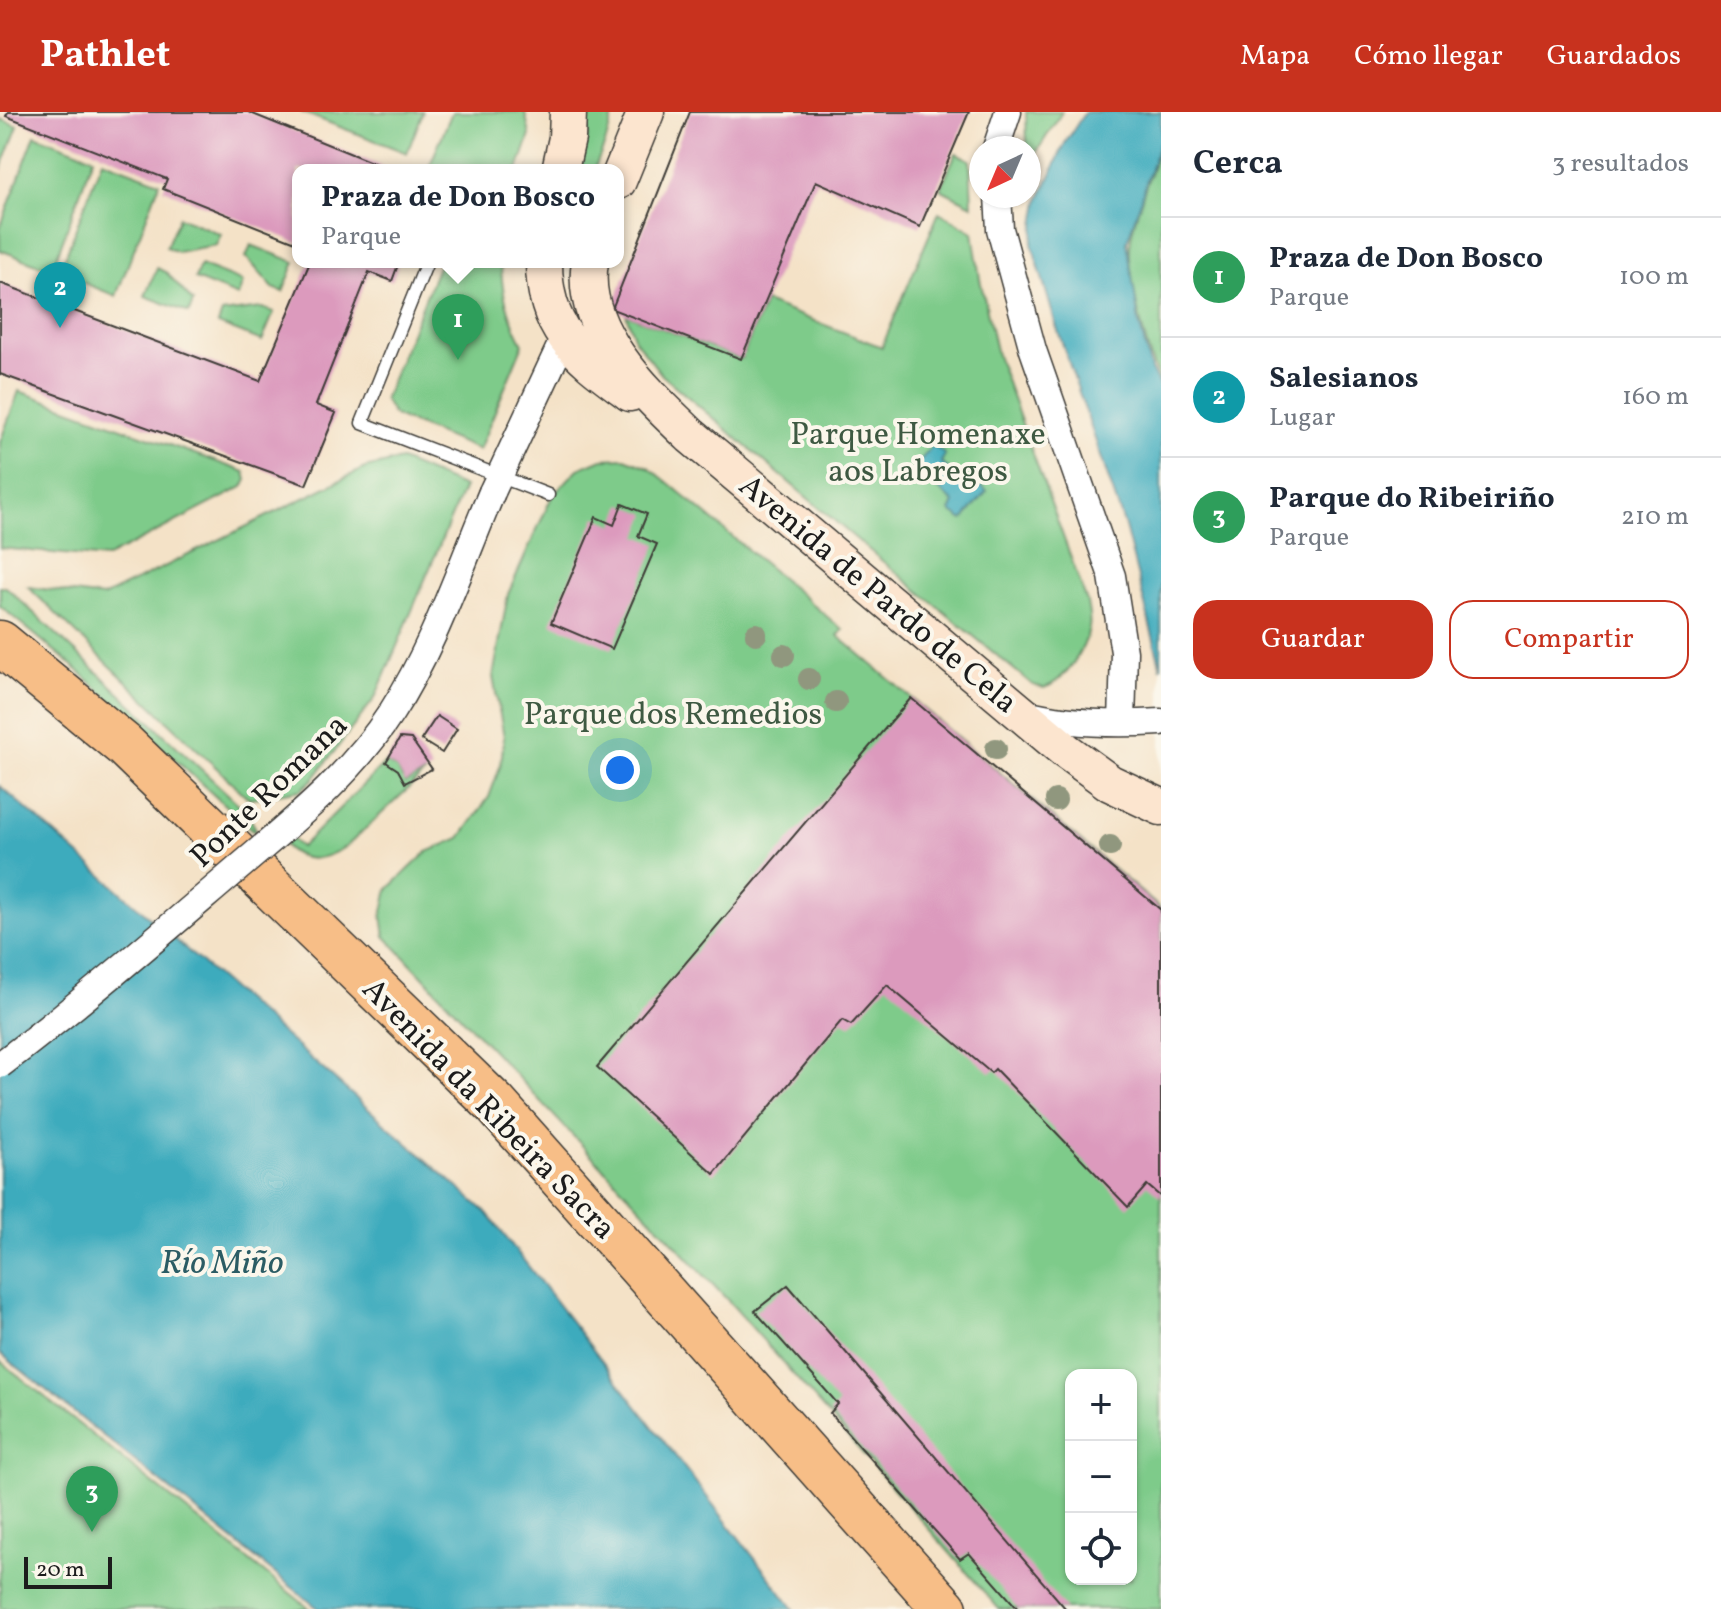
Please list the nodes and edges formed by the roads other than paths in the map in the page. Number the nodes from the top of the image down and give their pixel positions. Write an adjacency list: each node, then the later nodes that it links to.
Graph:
1 (646, 112): 4 (street)
2 (1008, 112): 3 (street)
3 (1000, 136)
4 (624, 166)
5 (999, 208): 15 (street)
6 (425, 268): 11 (lane)
7 (544, 268): 9 (street, Avenida de Pardo de Cela)
8 (589, 268): 10 (street, Avenida de Pardo de Cela)
9 (564, 338): 10 (street, Avenida de Pardo de Cela); 11 (street, Ponte Romana)
10 (691, 436): 14 (street, Avenida de Pardo de Cela)
11 (496, 484): 12 (lane); 19 (street, Ponte Romana, bridge)
12 (548, 495)
13 (0, 643): 20 (highway, Avenida da Ribeira Sacra)
14 (1020, 712): 15 (street); 16 (street, Avenida de Pardo de Cela)
15 (1136, 719)
16 (1066, 751): 17 (street, Avenida de Pardo de Cela); 18 (street, Avenida de Pardo de Cela)
17 (1161, 780)
18 (1161, 807)
19 (0, 1065)
20 (945, 1609)

